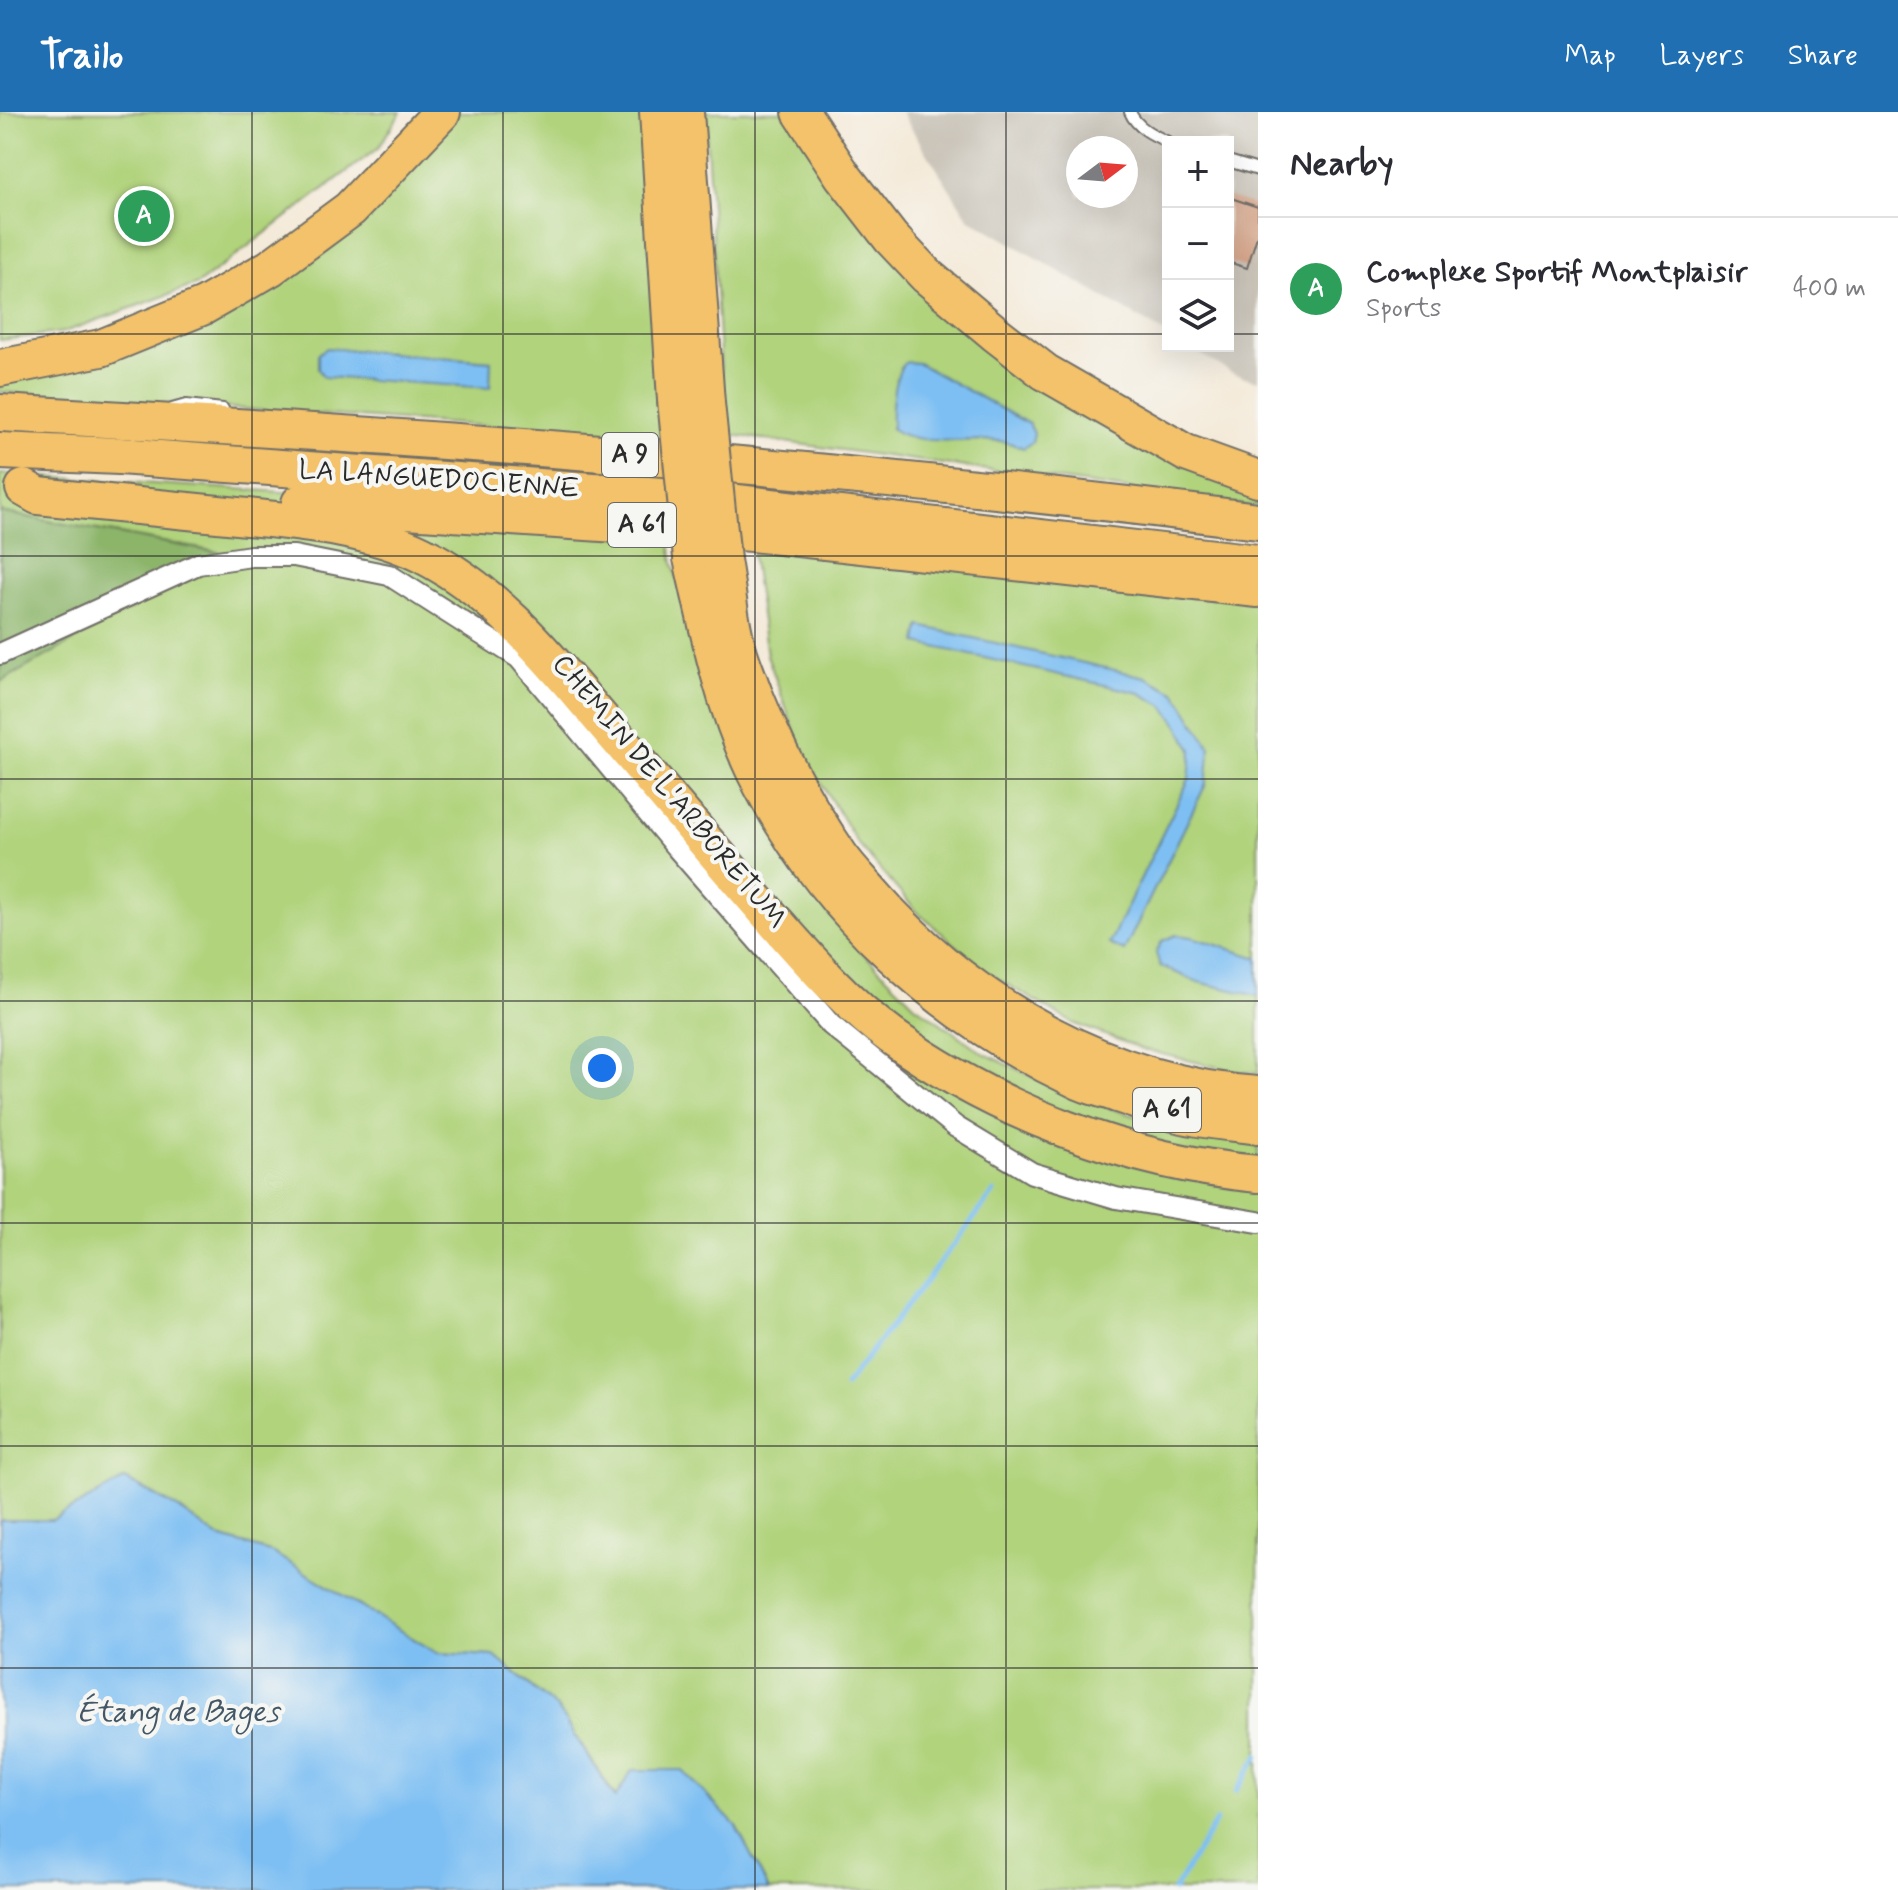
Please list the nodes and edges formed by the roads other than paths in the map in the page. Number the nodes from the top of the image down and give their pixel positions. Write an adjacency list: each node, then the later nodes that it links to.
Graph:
1 (442, 112): 9 (highway)
2 (658, 112): 10 (highway, A 61)
3 (685, 112): 10 (highway, A 61)
4 (801, 112): 15 (highway)
5 (1130, 112): 6 (lane)
6 (1162, 139)
7 (1234, 163): 8 (lane)
8 (1258, 170)
9 (0, 368)
10 (691, 402): 18 (highway, A 61, bridge)
11 (241, 410): 13 (lane)
12 (0, 413): 13 (highway, LA LANGUEDOCIENNE / A 9)
13 (137, 421): 17 (highway, LA LANGUEDOCIENNE / A 9)
14 (0, 451): 19 (highway, LA LANGUEDOCIENNE / A 9)
15 (1258, 479)
16 (12, 487): 20 (highway, A 61); 24 (highway)
17 (1258, 521)
18 (707, 559): 22 (highway, A 61); 23 (highway, A 61)
19 (1258, 563)
20 (1258, 589)
21 (0, 654): 25 (street, CHEMIN DE L'ARBORETUM)
22 (1258, 1095)
23 (1258, 1126)
24 (1258, 1174)
25 (1258, 1222)

